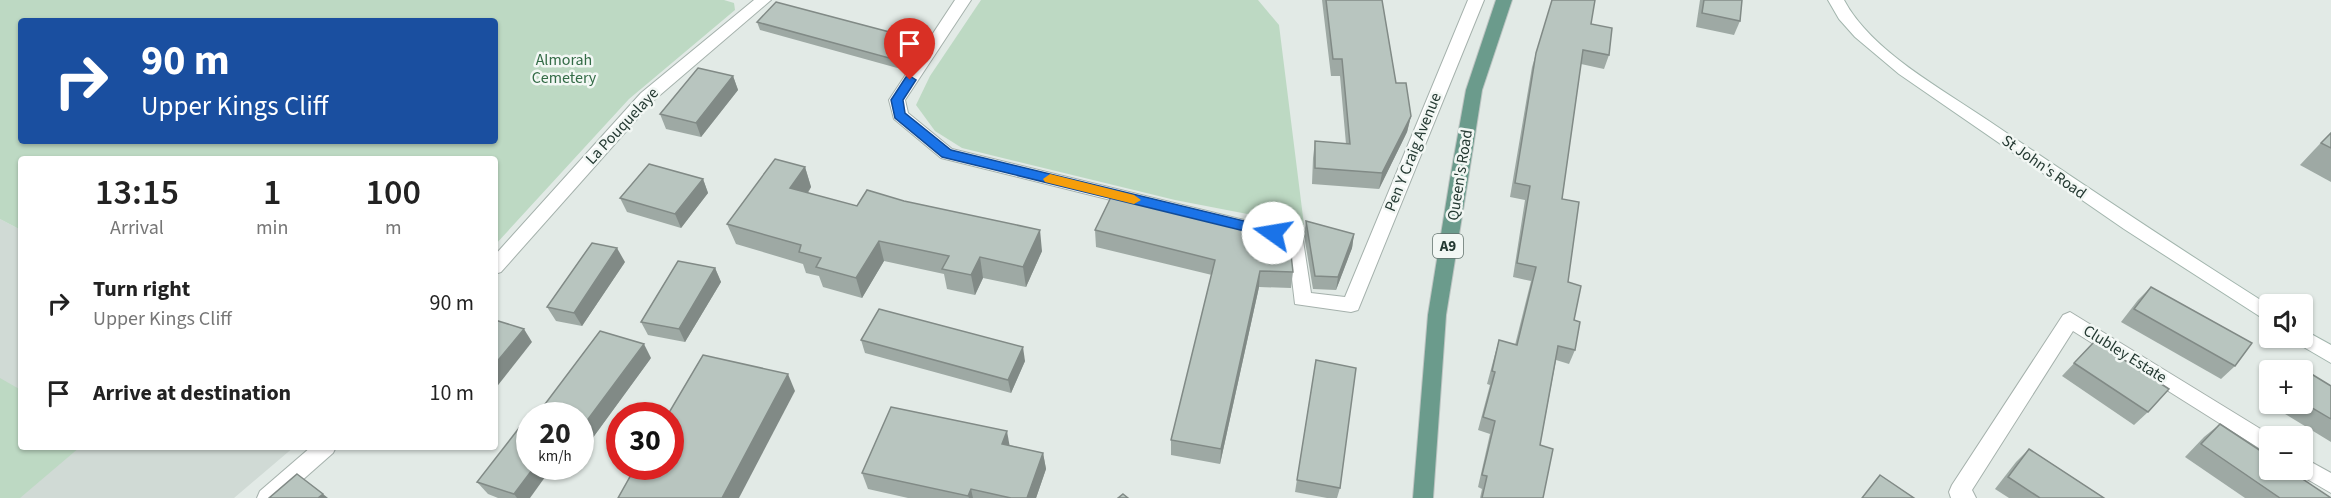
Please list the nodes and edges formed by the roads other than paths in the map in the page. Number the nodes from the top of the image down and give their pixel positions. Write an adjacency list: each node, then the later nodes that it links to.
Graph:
1 (963, 0): 2 (street, Pen Y Craig Avenue)
2 (1476, 0)
3 (1504, 0): 15 (main road, Queen's Road / A9)
4 (1836, 0): 7 (street, St John's Road)
5 (756, 1): 6 (street, La Pouquelaye)
6 (498, 264)
7 (2259, 309)
8 (2313, 344): 9 (street)
9 (2331, 355)
10 (2259, 439): 16 (street, Clubley Estate)
11 (323, 450): 14 (street)
12 (2313, 473): 13 (street)
13 (2331, 484)
14 (267, 498)
15 (1423, 498)
16 (1966, 498)

